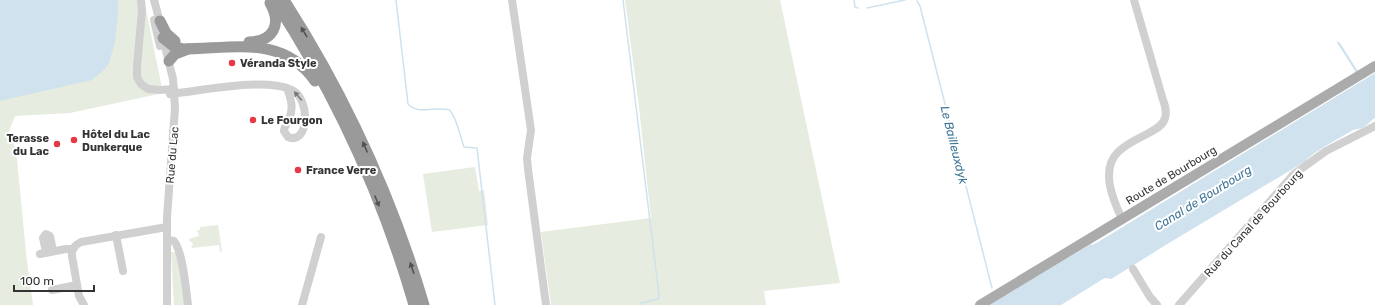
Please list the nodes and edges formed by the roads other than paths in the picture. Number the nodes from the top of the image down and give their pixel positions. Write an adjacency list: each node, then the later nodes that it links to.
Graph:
1 (141, 0): 15 (street)
2 (149, 0): 9 (street, Rue du Lac)
3 (154, 0): 9 (street, Rue du Lac)
4 (268, 0): 9 (highway)
5 (274, 0): 17 (highway)
6 (284, 0): 36 (highway, one-way to 6)
7 (512, 0): 37 (street)
8 (1134, 0): 18 (street)
9 (157, 23): 10 (street, Rue du Lac); 15 (street, Rue du Lac)
10 (163, 38): 11 (highway); 12 (street, Rue du Lac)
11 (192, 49): 12 (highway); 17 (highway)
12 (169, 62): 15 (street, Rue du Lac)
13 (1375, 66): 18 (main road, Route de Bourbourg)
14 (287, 88): 14 (street, one-way to 14); 15 (street)
15 (172, 92): 19 (street, Rue du Lac)
16 (1375, 126): 40 (street, Rue du Canal de Bourbourg)
17 (357, 152): 35 (highway, one-way to 35)
18 (1122, 219): 38 (main road, Route de Bourbourg)
19 (167, 227): 20 (street); 22 (street, Rue du Lac)
20 (116, 235): 23 (street); 27 (street)
21 (321, 237): 34 (street)
22 (167, 240): 25 (street, Rue du Lac); 33 (street)
23 (73, 249): 24 (street); 28 (street)
24 (46, 252)
25 (167, 266): 31 (street, Rue du Lac); 32 (street, Rue du Lac)
26 (1133, 269): 39 (street)
27 (123, 271)
28 (77, 285): 29 (street); 30 (street)
29 (52, 290)
30 (84, 305)
31 (167, 305)
32 (171, 305)
33 (188, 305)
34 (302, 305)
35 (414, 305)
36 (424, 305)
37 (546, 305)
38 (980, 305)
39 (1157, 305)
40 (1179, 305)

